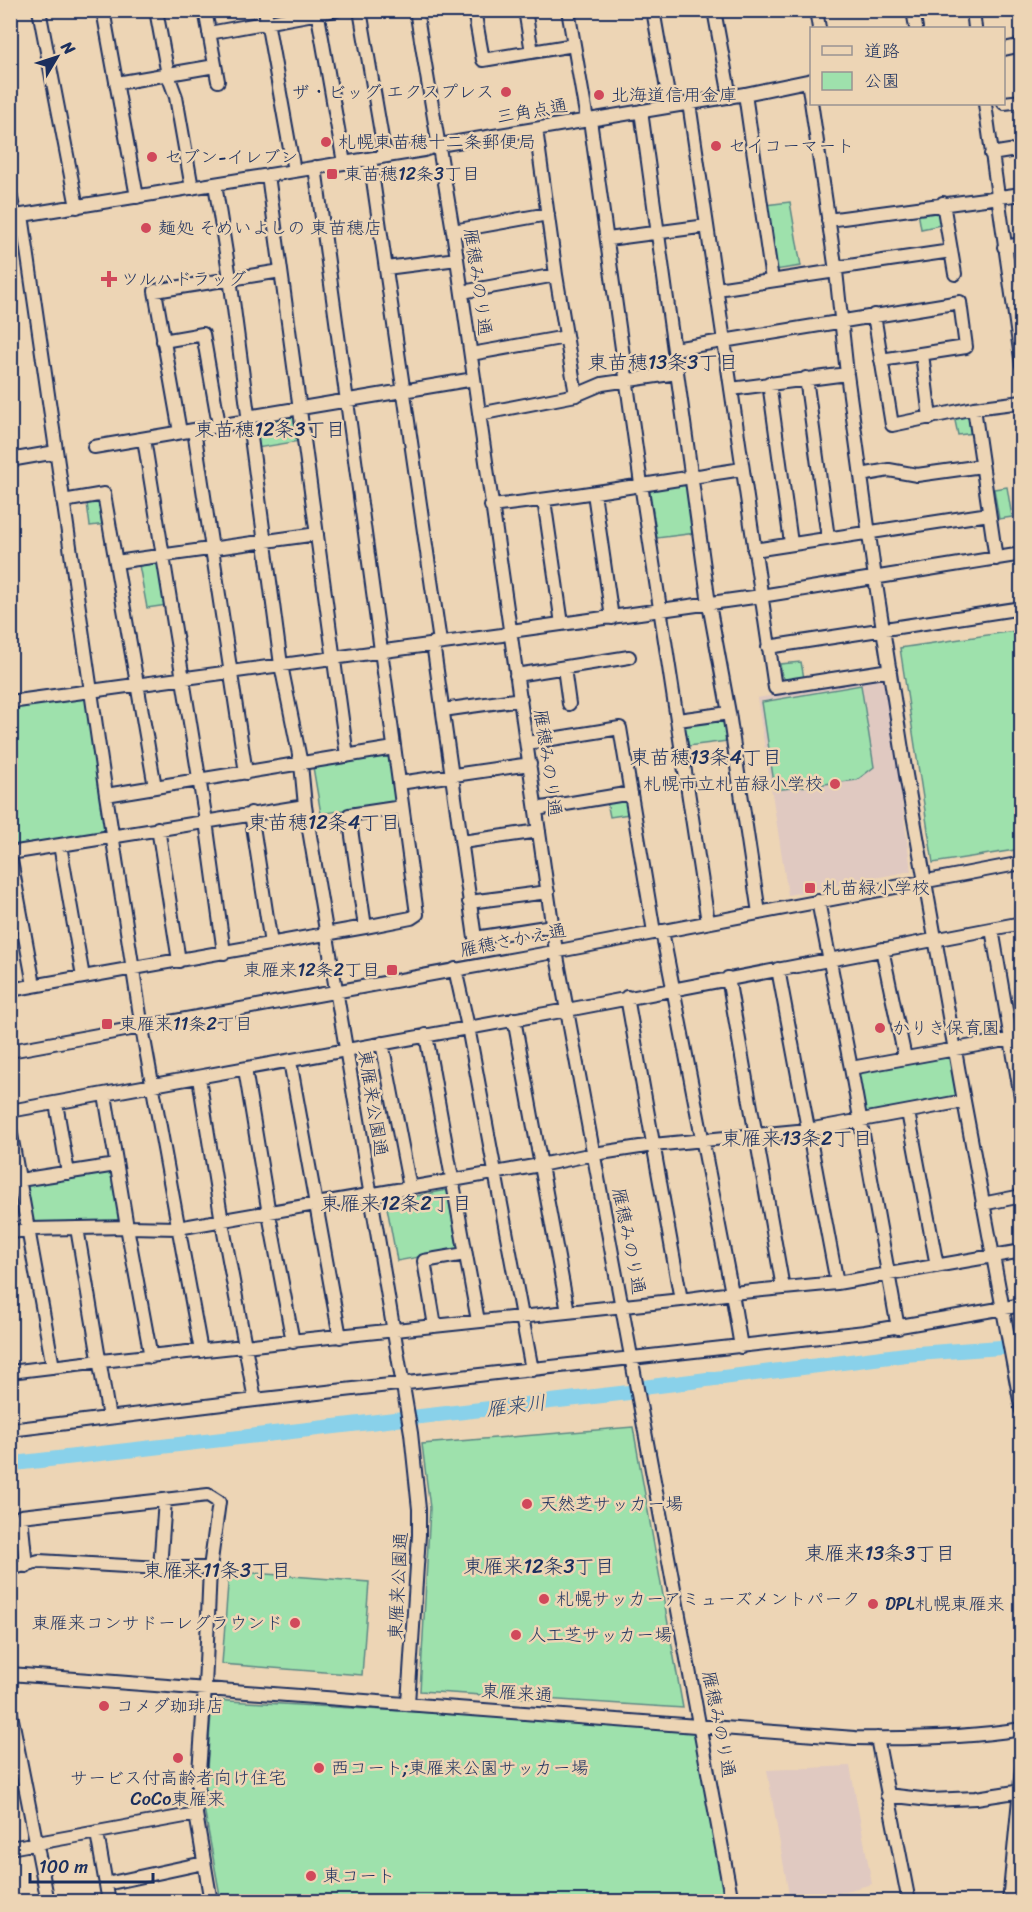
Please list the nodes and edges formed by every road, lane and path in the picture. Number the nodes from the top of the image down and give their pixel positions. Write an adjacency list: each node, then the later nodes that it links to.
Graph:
1 (39, 10): 58 (street)
2 (103, 10): 30 (street)
3 (156, 10): 27 (street)
4 (205, 10): 21 (street)
5 (336, 10): 16 (street)
6 (360, 10): 45 (street)
7 (416, 10): 42 (street, 雁穂みのり通)
8 (474, 10): 25 (street)
9 (525, 10): 25 (street)
10 (568, 10): 22 (street)
11 (653, 10): 38 (street)
12 (714, 10): 32 (street)
13 (816, 10): 18 (street)
14 (913, 10): 19 (street)
15 (973, 10): 20 (street)
16 (317, 12): 17 (street); 47 (street)
17 (266, 17): 21 (street); 49 (street)
18 (819, 27)
19 (916, 27)
20 (975, 27)
21 (209, 33): 26 (street)
22 (574, 45): 25 (street); 40 (street)
23 (1022, 45): 24 (street)
24 (1005, 49)
25 (531, 52)
26 (215, 66): 27 (street); 28 (street)
27 (168, 75): 30 (street); 52 (street)
28 (218, 81)
29 (810, 81): 31 (street, 三角点通)
30 (117, 83): 55 (street)
31 (745, 94): 32 (street, 三角点通); 76 (street)
32 (730, 97): 34 (street, 三角点通)
33 (1022, 101): 35 (street)
34 (689, 103): 38 (street, 三角点通); 62 (street)
35 (1005, 103)
36 (813, 105): 61 (street)
37 (985, 105): 44 (street)
38 (670, 106): 39 (street, 三角点通)
39 (641, 111): 40 (street, 三角点通); 64 (street)
40 (589, 120): 41 (street, 三角点通); 65 (street)
41 (536, 129): 42 (street, 三角点通); 59 (street)
42 (438, 145): 45 (street, 三角点通); 63 (street, 雁穂みのり通)
43 (1022, 149): 44 (street)
44 (991, 154): 56 (street)
45 (385, 156): 46 (street, 三角点通)
46 (370, 159): 47 (street, 三角点通); 70 (street)
47 (344, 163): 48 (street, 三角点通)
48 (315, 167): 49 (street, 三角点通); 100 (street)
49 (294, 171): 50 (street, 三角点通)
50 (268, 175): 51 (street, 三角点通); 72 (street)
51 (215, 184): 52 (street, 三角点通); 75 (street, 東雁来公園通)
52 (192, 188): 55 (street, 三角点通)
53 (10, 194): 60 (street)
54 (1022, 194): 56 (street)
55 (137, 197): 58 (street, 三角点通)
56 (999, 198): 57 (street); 67 (street)
57 (943, 203): 61 (street); 68 (street)
58 (77, 207): 60 (street, 三角点通)
59 (548, 214): 63 (street); 74 (street)
60 (16, 216): 112 (street)
61 (828, 220): 71 (street)
62 (707, 226): 64 (street); 77 (street)
63 (453, 231): 69 (street, 雁穂みのり通)
64 (658, 233): 65 (street); 85 (street)
65 (608, 239): 95 (street)
66 (1022, 244): 67 (street)
67 (1004, 247): 79 (street)
68 (951, 251): 71 (street); 73 (street)
69 (457, 259): 70 (street); 78 (street, 雁穂みのり通)
70 (386, 268): 98 (street)
71 (835, 269): 76 (street); 81 (street)
72 (281, 271): 75 (street); 102 (street)
73 (955, 274)
74 (556, 275): 78 (street); 82 (street)
75 (230, 278): 84 (street); 106 (street, 東雁来公園通)
76 (772, 280): 77 (street)
77 (717, 289): 83 (street)
78 (462, 292): 87 (street, 雁穂みのり通)
79 (1017, 298): 86 (street)
80 (874, 315): 81 (street); 88 (street); 89 (street)
81 (842, 321): 83 (street); 92 (street)
82 (567, 338): 87 (street); 99 (street)
83 (724, 340): 85 (street); 97 (street)
84 (163, 341): 107 (street); 109 (street)
85 (674, 349): 91 (street)
86 (1020, 349): 90 (street)
87 (471, 354): 94 (street, 雁穂みのり通)
88 (922, 354): 89 (street); 105 (street)
89 (881, 360): 105 (street)
90 (1022, 365)
91 (677, 373): 95 (street); 117 (street)
92 (847, 374): 93 (street); 116 (street)
93 (806, 378): 96 (street); 126 (street)
94 (474, 379): 98 (street); 104 (street, 雁穂みのり通)
95 (627, 381): 99 (street); 118 (street)
96 (768, 383): 97 (street); 128 (street)
97 (731, 389): 115 (street)
98 (403, 390): 100 (street); 144 (street)
99 (576, 395): 104 (street)
100 (347, 400): 102 (street); 146 (street)
101 (1022, 402): 103 (street)
102 (299, 407): 106 (street); 125 (street)
103 (974, 408): 105 (street); 114 (street)
104 (479, 414): 122 (street, 雁穂みのり通)
105 (930, 418)
106 (247, 419): 107 (street); 127 (street, 東雁来公園通)
107 (219, 426): 108 (street)
108 (194, 430): 109 (street); 129 (street)
109 (180, 432): 110 (street)
110 (144, 439): 111 (street); 132 (street)
111 (94, 447)
112 (56, 452): 113 (street); 121 (street)
113 (10, 460)
114 (982, 466): 116 (street); 123 (street)
115 (742, 470): 117 (street); 130 (street)
116 (861, 475): 124 (street)
117 (692, 477): 118 (street); 137 (street)
118 (641, 484): 119 (street); 139 (street)
119 (594, 494): 120 (street); 140 (street)
120 (544, 500): 122 (street); 141 (street)
121 (63, 501): 134 (street); 156 (street)
122 (491, 506): 143 (street, 雁穂みのり通)
123 (989, 514): 124 (street); 133 (street)
124 (870, 532): 126 (street); 135 (street)
125 (317, 534): 127 (street); 147 (street)
126 (828, 538): 128 (street)
127 (265, 541): 129 (street); 149 (street, 東雁来公園通)
128 (791, 543): 130 (street)
129 (211, 549): 132 (street); 152 (street)
130 (754, 550): 136 (street)
131 (1022, 554): 133 (street)
132 (163, 556): 134 (street); 154 (street)
133 (996, 559): 135 (street)
134 (116, 562): 155 (street)
135 (875, 578): 136 (street); 142 (street)
136 (760, 597): 137 (street); 145 (street)
137 (709, 603): 139 (street); 161 (street)
138 (1022, 608): 142 (street)
139 (662, 611): 140 (street); 162 (street)
140 (612, 618): 141 (street)
141 (562, 624): 143 (street)
142 (884, 630): 145 (street); 151 (street)
143 (511, 631): 144 (street); 153 (street, 雁穂みのり通)
144 (436, 643): 146 (street); 160 (street)
145 (768, 647): 151 (street)
146 (381, 650): 147 (street); 164 (street)
147 (334, 657): 149 (street); 165 (street)
148 (629, 657): 150 (street)
149 (281, 665): 152 (street); 166 (street, 東雁来公園通)
150 (564, 668): 153 (street); 159 (street)
151 (890, 670): 187 (street)
152 (230, 672): 154 (street); 168 (street)
153 (516, 675): 157 (street, 雁穂みのり通)
154 (182, 679): 155 (street); 170 (street)
155 (138, 685): 156 (street); 172 (street)
156 (90, 691): 158 (street); 174 (street)
157 (521, 699): 160 (street); 163 (street, 雁穂みのり通)
158 (10, 702)
159 (569, 704)
160 (442, 710): 169 (street)
161 (729, 713): 162 (street); 191 (street)
162 (678, 720): 192 (street)
163 (527, 743): 167 (street, 雁穂みのり通); 173 (street)
164 (394, 748): 165 (street); 171 (street)
165 (347, 756): 166 (street)
166 (301, 764): 168 (street); 175 (street, 東雁来公園通)
167 (530, 764): 169 (street); 177 (street, 雁穂みのり通)
168 (246, 773): 170 (street)
169 (452, 776): 171 (street); 183 (street)
170 (199, 780): 172 (street); 179 (street)
171 (399, 783): 176 (street)
172 (155, 787): 174 (street)
173 (631, 792): 177 (street); 197 (street)
174 (106, 795): 182 (street)
175 (305, 806): 178 (street); 198 (street, 東雁来公園通)
176 (402, 807): 195 (street); 195 (street)
177 (536, 808): 181 (street, 雁穂みのり通)
178 (251, 813): 179 (street); 200 (street)
179 (206, 821): 180 (street); 203 (street)
180 (158, 828): 182 (street); 205 (street)
181 (539, 831): 183 (street); 188 (street, 雁穂みのり通)
182 (112, 836): 184 (street); 206 (street)
183 (462, 842): 190 (street)
184 (60, 845): 185 (street); 209 (street)
185 (10, 854): 211 (street)
186 (1022, 863): 187 (street, 雁穂さかえ通)
187 (925, 882): 189 (street, 雁穂さかえ通); 199 (street)
188 (548, 892): 190 (street); 194 (street, 雁穂みのり通)
189 (818, 901): 191 (street, 雁穂さかえ通); 204 (street)
190 (470, 902): 194 (street)
191 (759, 913): 192 (street, 雁穂さかえ通)
192 (708, 922): 197 (street, 雁穂さかえ通)
193 (1022, 923): 196 (street)
194 (552, 926): 202 (street, 雁穂みのり通)
195 (365, 927): 198 (street)
196 (992, 928): 199 (street); 221 (street)
197 (658, 932): 202 (street, 雁穂さかえ通); 212 (street)
198 (327, 934): 200 (street); 214 (street, 東雁来公園通)
199 (935, 939): 201 (street); 223 (street)
200 (271, 945): 203 (street)
201 (882, 949): 204 (street); 226 (street)
202 (556, 951): 207 (street, 雁穂さかえ通); 216 (street, 雁穂みのり通)
203 (225, 953): 205 (street)
204 (829, 959): 208 (street); 228 (street)
205 (179, 961): 206 (street)
206 (134, 969): 209 (street); 219 (street)
207 (455, 969): 214 (street, 雁穂さかえ通); 218 (street)
208 (778, 969): 210 (street); 240 (street)
209 (83, 977): 211 (street)
210 (728, 978): 212 (street); 241 (street)
211 (34, 985): 213 (street)
212 (672, 989): 215 (street); 242 (street)
213 (10, 990)
214 (336, 992): 219 (street, 雁穂さかえ通); 224 (street, 東雁来公園通)
215 (627, 997): 216 (street); 243 (street)
216 (567, 1010): 217 (street); 244 (street, 雁穂みのり通)
217 (514, 1019): 218 (street); 246 (street)
218 (468, 1027): 220 (street); 248 (street)
219 (142, 1028): 225 (street, 雁穂さかえ通); 231 (street)
220 (426, 1035): 222 (street); 250 (street)
221 (1016, 1038): 223 (street); 235 (street)
222 (382, 1043): 224 (street); 251 (street)
223 (956, 1049): 226 (street); 233 (street)
224 (346, 1050): 227 (street); 252 (street, 東雁来公園通)
225 (10, 1051)
226 (905, 1058): 228 (street)
227 (290, 1062): 229 (street); 254 (street)
228 (851, 1068): 238 (street)
229 (245, 1069): 230 (street); 256 (street)
230 (199, 1078): 231 (street); 257 (street)
231 (153, 1087): 232 (street); 260 (street)
232 (105, 1095): 234 (street); 245 (street)
233 (964, 1101): 237 (street); 255 (street)
234 (56, 1103): 236 (street); 247 (street)
235 (1022, 1103)
236 (10, 1111)
237 (908, 1112): 238 (street); 266 (street)
238 (860, 1120): 240 (street); 267 (street)
239 (10, 1130): 249 (street)
240 (808, 1130): 241 (street); 268 (street)
241 (755, 1135): 242 (street); 269 (street)
242 (703, 1140): 243 (street); 270 (street)
243 (653, 1145): 244 (street); 271 (street)
244 (594, 1154): 246 (street); 272 (street, 雁穂みのり通)
245 (116, 1165): 247 (street); 258 (street)
246 (540, 1166): 248 (street); 275 (street)
247 (68, 1173): 249 (street)
248 (494, 1174): 250 (street); 276 (street)
249 (20, 1180): 261 (street)
250 (452, 1181): 251 (street); 264 (street)
251 (410, 1188): 252 (street)
252 (370, 1196): 254 (street); 280 (street, 東雁来公園通)
253 (1022, 1196): 255 (street)
254 (317, 1204): 256 (street); 281 (street)
255 (982, 1204): 265 (street)
256 (269, 1214): 257 (street); 282 (street)
257 (222, 1222): 260 (street); 283 (street)
258 (127, 1227): 259 (street); 260 (street); 286 (street)
259 (77, 1228): 261 (street); 288 (street)
260 (178, 1228): 285 (street)
261 (29, 1229): 262 (street); 289 (street)
262 (10, 1233)
263 (1022, 1251): 265 (street)
264 (465, 1254): 277 (street); 278 (street)
265 (993, 1257): 266 (street); 274 (street)
266 (938, 1266): 267 (street)
267 (889, 1274): 268 (street); 279 (street)
268 (837, 1282): 269 (street)
269 (783, 1288): 270 (street)
270 (732, 1293): 271 (street); 284 (street)
271 (681, 1300): 272 (street)
272 (622, 1305): 275 (street); 287 (street, 雁穂みのり通)
273 (1022, 1305): 274 (street)
274 (1002, 1309): 279 (street); 294 (street)
275 (568, 1311): 276 (street)
276 (521, 1317): 277 (street); 290 (street)
277 (478, 1321): 278 (street)
278 (435, 1326): 280 (street)
279 (898, 1328): 284 (street)
280 (393, 1331): 281 (street); 292 (street, 東雁来公園通)
281 (340, 1337): 282 (street)
282 (293, 1342): 283 (street)
283 (247, 1347): 285 (street); 293 (street)
284 (741, 1347): 287 (street)
285 (201, 1351): 286 (street)
286 (151, 1357): 288 (street)
287 (632, 1359): 290 (street); 306 (street, 雁穂みのり通)
288 (101, 1361): 289 (street); 295 (street)
289 (53, 1367): 291 (street)
290 (532, 1370): 292 (street)
291 (10, 1372)
292 (403, 1384): 293 (street); 304 (street, 東雁来公園通)
293 (255, 1400): 295 (street)
294 (1022, 1411)
295 (109, 1418): 296 (street)
296 (10, 1430)
297 (165, 1500): 298 (street); 299 (street); 300 (street)
298 (26, 1566): 299 (street); 301 (street)
299 (160, 1568): 300 (street)
300 (210, 1568): 303 (street)
301 (10, 1569)
302 (10, 1674): 303 (street, 東雁来通)
303 (205, 1688): 304 (street, 東雁来通); 313 (street)
304 (408, 1703): 306 (street, 東雁来通)
305 (10, 1708): 309 (street)
306 (701, 1726): 308 (street, 東雁来通); 322 (street, 雁穂みのり通)
307 (1022, 1729): 308 (street, 東雁来通)
308 (877, 1738): 312 (street)
309 (14, 1747): 315 (street)
310 (1022, 1768): 311 (street)
311 (1021, 1791): 312 (street); 324 (street)
312 (887, 1795): 323 (street)
313 (196, 1814): 314 (street); 317 (street)
314 (97, 1833): 315 (street); 318 (street)
315 (36, 1843): 316 (street); 319 (street)
316 (10, 1848)
317 (204, 1863): 318 (street); 321 (street)
318 (106, 1884): 320 (street)
319 (48, 1902)
320 (110, 1902)
321 (211, 1902)
322 (732, 1902)
323 (909, 1902)
324 (1009, 1902)

